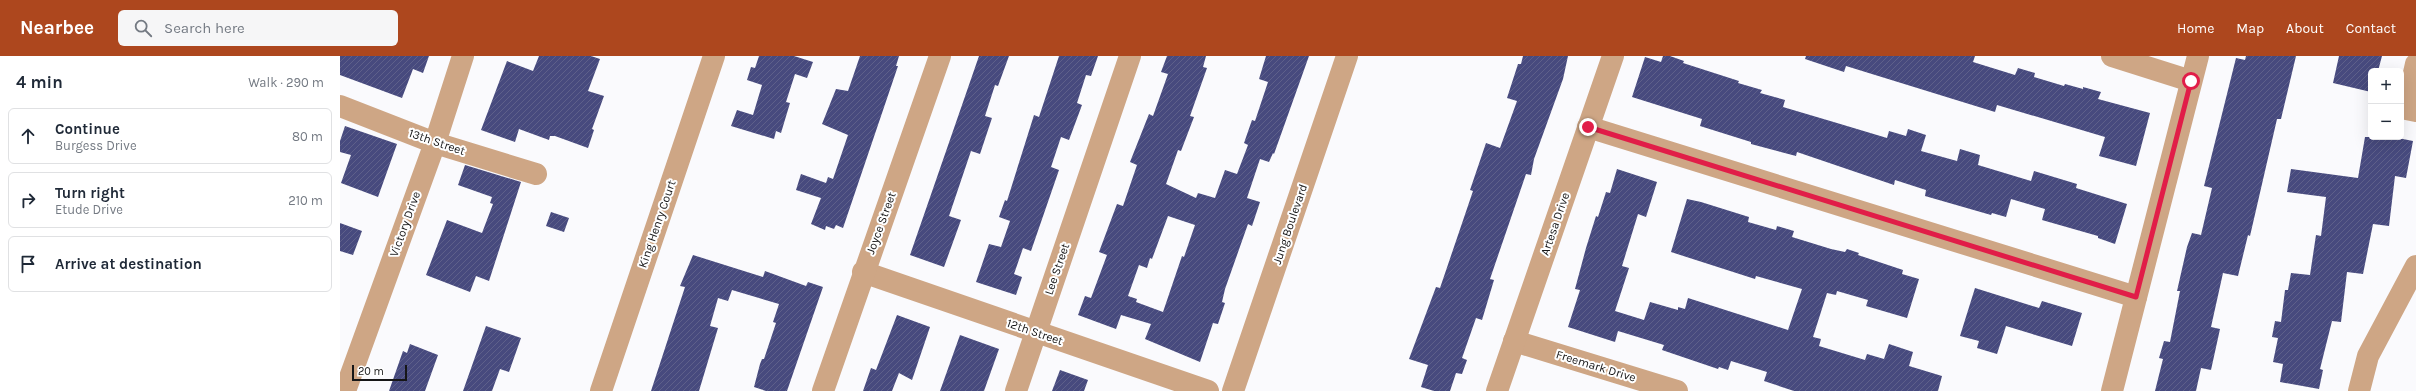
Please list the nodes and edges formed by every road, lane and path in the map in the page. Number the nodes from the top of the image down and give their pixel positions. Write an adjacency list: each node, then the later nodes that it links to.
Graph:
1 (463, 56): 14 (street, Victory Drive)
2 (714, 56): 22 (street, King Henry Court)
3 (940, 56): 17 (street, Joyce Street)
4 (1130, 56): 19 (street, Lee Street)
5 (1346, 56): 26 (street, Jung Boulevard)
6 (1613, 56): 13 (street, Artesa Drive)
7 (2112, 56): 10 (street)
8 (2198, 56): 10 (street)
9 (2416, 64): 12 (street)
10 (2191, 81): 18 (street)
11 (340, 106): 14 (street, 13th Street)
12 (2416, 111)
13 (1588, 127): 18 (street); 20 (street, Artesa Drive)
14 (435, 143): 15 (street, 13th Street); 21 (street, Victory Drive)
15 (536, 174)
16 (2416, 266): 30 (street)
17 (863, 272): 19 (street, 12th Street); 23 (street, Joyce Street)
18 (2136, 297): 29 (street)
19 (1036, 332): 24 (street, Lee Street); 25 (street, 12th Street)
20 (1514, 341): 27 (street, Artesa Drive); 28 (street, Freemark Drive)
21 (344, 391)
22 (601, 391)
23 (823, 391)
24 (1016, 391)
25 (1208, 391)
26 (1233, 391)
27 (1497, 391)
28 (1677, 391)
29 (2112, 391)
30 (2359, 391)

